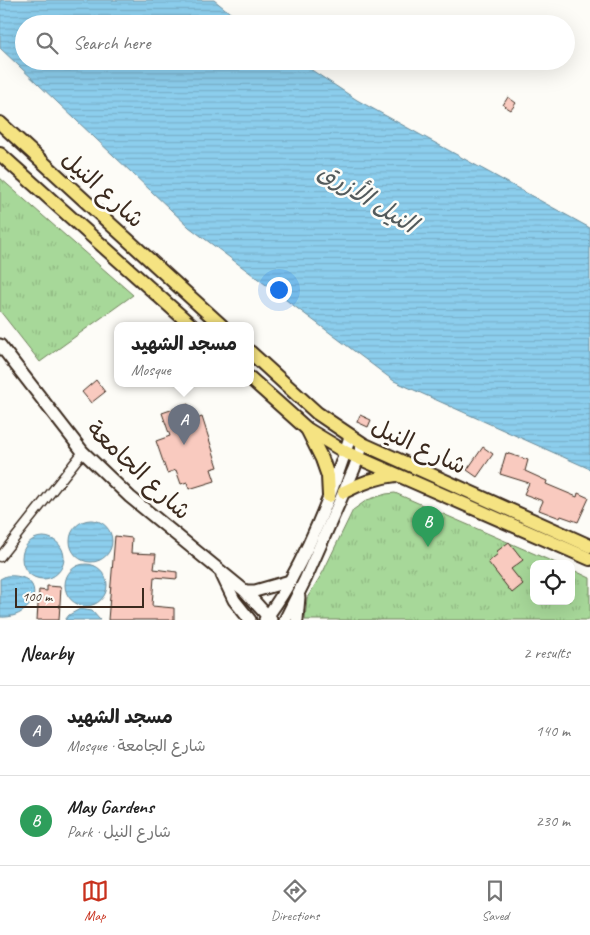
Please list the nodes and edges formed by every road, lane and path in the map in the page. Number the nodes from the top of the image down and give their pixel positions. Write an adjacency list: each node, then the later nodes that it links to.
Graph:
1 (0, 123): 4 (main road, شارع النيل)
2 (0, 154): 3 (main road, شارع النيل)
3 (188, 322)
4 (218, 322)
5 (0, 345): 11 (main road, شارع الجامعة)
6 (254, 356): 9 (main road, شارع النيل)
7 (254, 382): 8 (main road, شارع النيل)
8 (307, 429): 12 (main road, شارع النيل); 17 (main road)
9 (350, 437): 10 (main road, شارع النيل); 12 (main road)
10 (363, 444): 13 (main road); 15 (main road, شارع النيل)
11 (83, 452): 20 (street); 22 (main road, شارع الجامعة)
12 (345, 452): 13 (main road, شارع النيل); 17 (main road)
13 (358, 458): 14 (main road, شارع النيل); 16 (main road)
14 (397, 475): 16 (main road); 18 (main road, شارع النيل)
15 (461, 488): 18 (main road); 19 (main road, شارع النيل)
16 (344, 492): 25 (main road)
17 (329, 496): 23 (main road)
18 (457, 502): 21 (main road, شارع النيل)
19 (590, 546)
20 (0, 557)
21 (590, 559)
22 (220, 572): 24 (main road, شارع الجامعة); 27 (main road, شارع الجامعة)
23 (290, 581): 24 (main road); 26 (main road)
24 (245, 591): 26 (main road, شارع الجامعة)
25 (299, 594): 28 (main road); 29 (main road)
26 (268, 619)
27 (250, 620)
28 (285, 620)
29 (297, 620)

